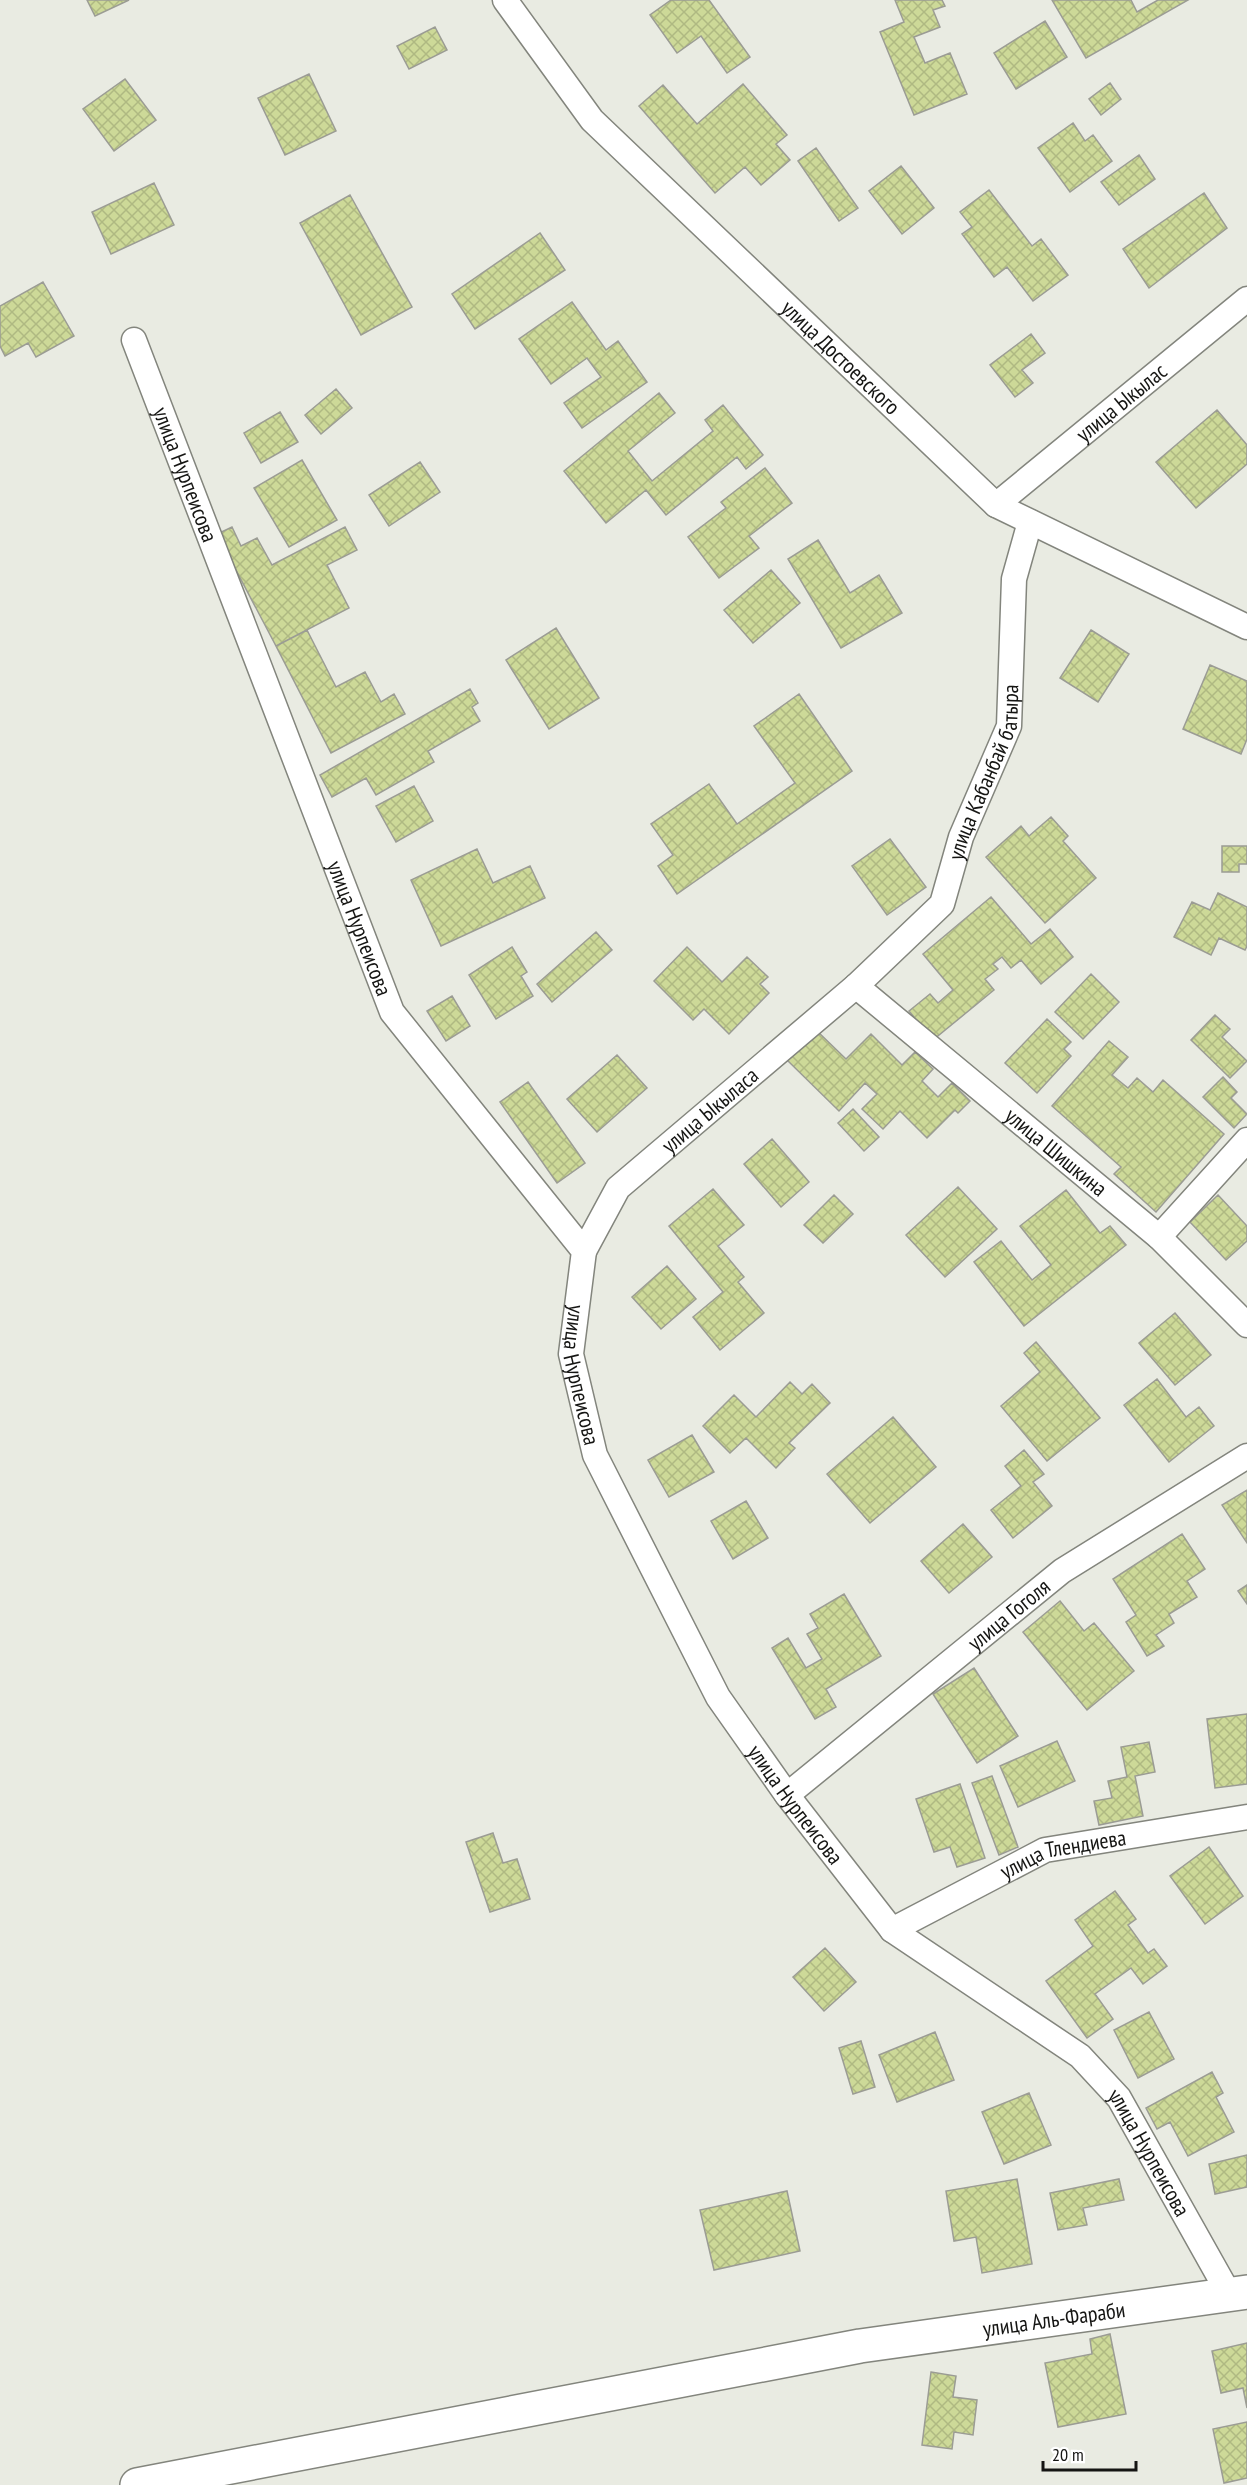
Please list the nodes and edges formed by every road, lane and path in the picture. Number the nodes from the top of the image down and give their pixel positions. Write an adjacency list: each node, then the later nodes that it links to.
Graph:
1 (505, 0): 4 (street, улица Достоевского)
2 (1247, 299): 4 (street, улица Ыкылас)
3 (134, 340): 10 (street, улица Нурпеисова)
4 (996, 505): 5 (street, улица Достоевского)
5 (1030, 522): 6 (street, улица Достоевского); 7 (street, улица Кабанбай батыра)
6 (1247, 627)
7 (856, 986): 9 (street, улица Шишкина); 10 (street, улица Ыкыласа)
8 (1247, 1140): 9 (street)
9 (1159, 1237): 11 (street, улица Шишкина)
10 (584, 1251): 13 (street, улица Нурпеисова)
11 (1247, 1325)
12 (1247, 1456): 13 (street, улица Гоголя)
13 (787, 1795): 15 (street, улица Нурпеисова)
14 (1247, 1817): 15 (street, улица Тлендиева)
15 (892, 1930): 16 (street, улица Нурпеисова)
16 (1238, 2293): 17 (main road, улица Аль-Фараби)
17 (137, 2485)

